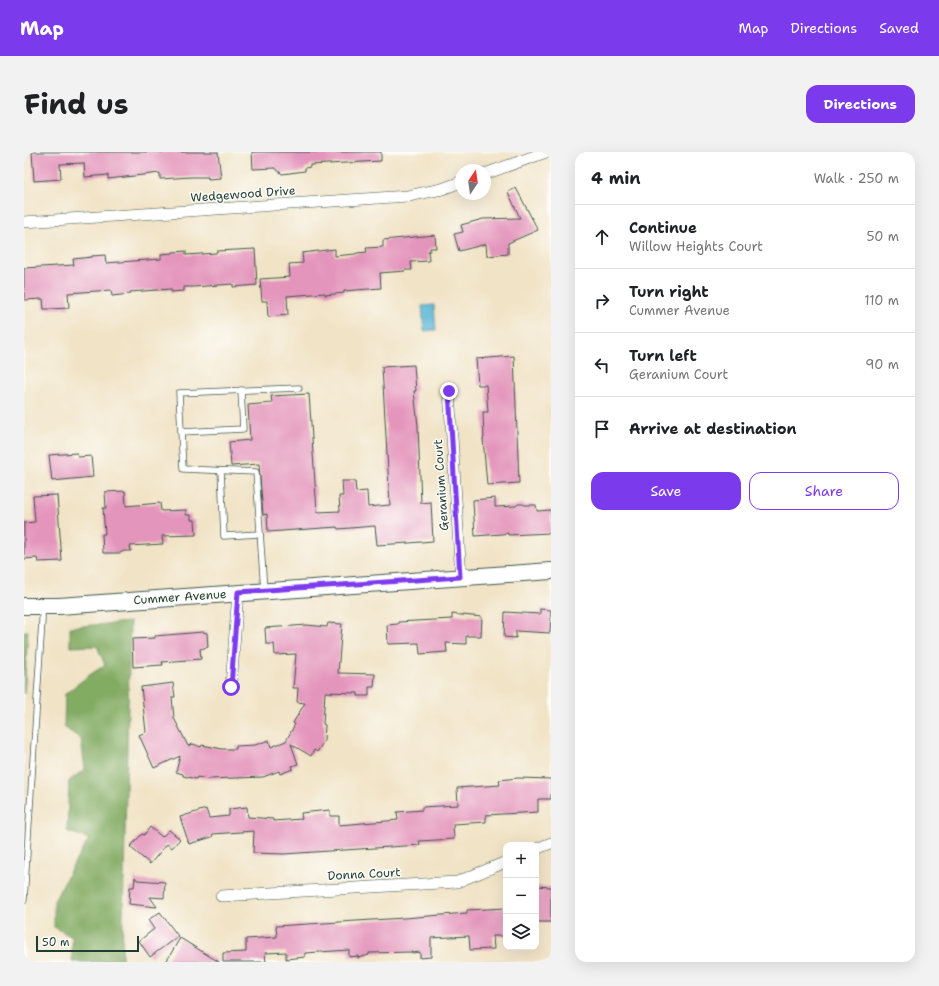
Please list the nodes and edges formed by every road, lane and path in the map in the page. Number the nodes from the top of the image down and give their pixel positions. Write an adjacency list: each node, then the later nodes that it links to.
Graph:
1 (546, 152): 2 (street)
2 (491, 172)
3 (455, 184): 4 (street, Wedgewood Drive)
4 (24, 222)
5 (299, 388): 6 (lane)
6 (241, 390): 8 (lane); 8 (lane)
7 (449, 391): 12 (street, Geranium Court)
8 (181, 432): 9 (lane)
9 (221, 471): 10 (lane); 10 (lane)
10 (260, 534): 13 (lane)
11 (551, 571): 12 (street, Cummer Avenue)
12 (460, 577): 13 (street, Cummer Avenue)
13 (264, 591): 14 (street, Cummer Avenue)
14 (238, 592): 16 (street, Cummer Avenue); 17 (street)
15 (24, 606): 16 (street, Cummer Avenue)
16 (42, 606): 22 (lane)
17 (231, 687)
18 (551, 843): 19 (street)
19 (539, 848)
20 (503, 863): 21 (street, Donna Court)
21 (220, 896)
22 (24, 900)

